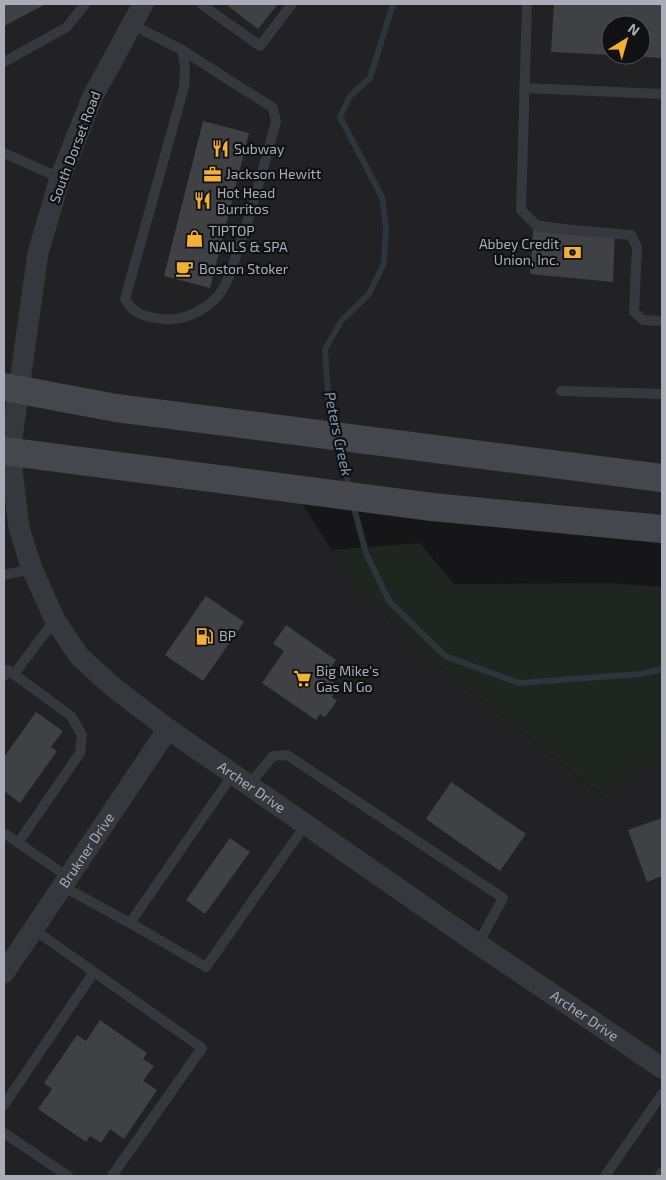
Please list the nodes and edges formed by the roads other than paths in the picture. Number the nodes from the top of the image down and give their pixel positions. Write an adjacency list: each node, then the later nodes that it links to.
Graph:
1 (86, 4): 8 (lane)
2 (143, 4): 6 (street, South Dorset Road)
3 (201, 4): 4 (lane)
4 (292, 4)
5 (527, 4): 9 (lane)
6 (131, 24): 7 (lane); 12 (street, South Dorset Road)
7 (182, 50): 7 (lane)
8 (4, 62)
9 (524, 88): 10 (lane); 13 (lane)
10 (662, 94)
11 (4, 153): 12 (lane)
12 (60, 178): 14 (street, South Dorset Road)
13 (662, 321)
14 (11, 388): 17 (street, Archer Drive); 18 (main road)
15 (561, 391): 16 (lane)
16 (662, 394)
17 (7, 452): 19 (main road); 20 (street, Archer Drive)
18 (662, 478)
19 (662, 529)
20 (32, 569): 21 (lane); 22 (street, Archer Drive)
21 (4, 575)
22 (55, 620): 23 (lane); 24 (street, Archer Drive)
23 (9, 675): 28 (lane)
24 (168, 729): 25 (street, Archer Drive); 29 (street, Brukner Drive)
25 (241, 780): 26 (street, Archer Drive); 30 (lane); 32 (lane)
26 (306, 824): 30 (lane); 32 (street, Archer Drive)
27 (4, 833): 28 (lane)
28 (18, 842): 29 (lane)
29 (65, 881): 30 (lane); 31 (street, Brukner Drive)
30 (130, 923)
31 (33, 929): 33 (street, Brukner Drive); 34 (lane)
32 (478, 944): 35 (street, Archer Drive)
33 (4, 972)
34 (94, 972): 37 (lane); 41 (lane)
35 (662, 1068)
36 (662, 1094): 42 (lane)
37 (4, 1105)
38 (4, 1133): 40 (lane)
39 (662, 1172): 43 (lane)
40 (68, 1176)
41 (112, 1176)
42 (606, 1176)
43 (660, 1176)

